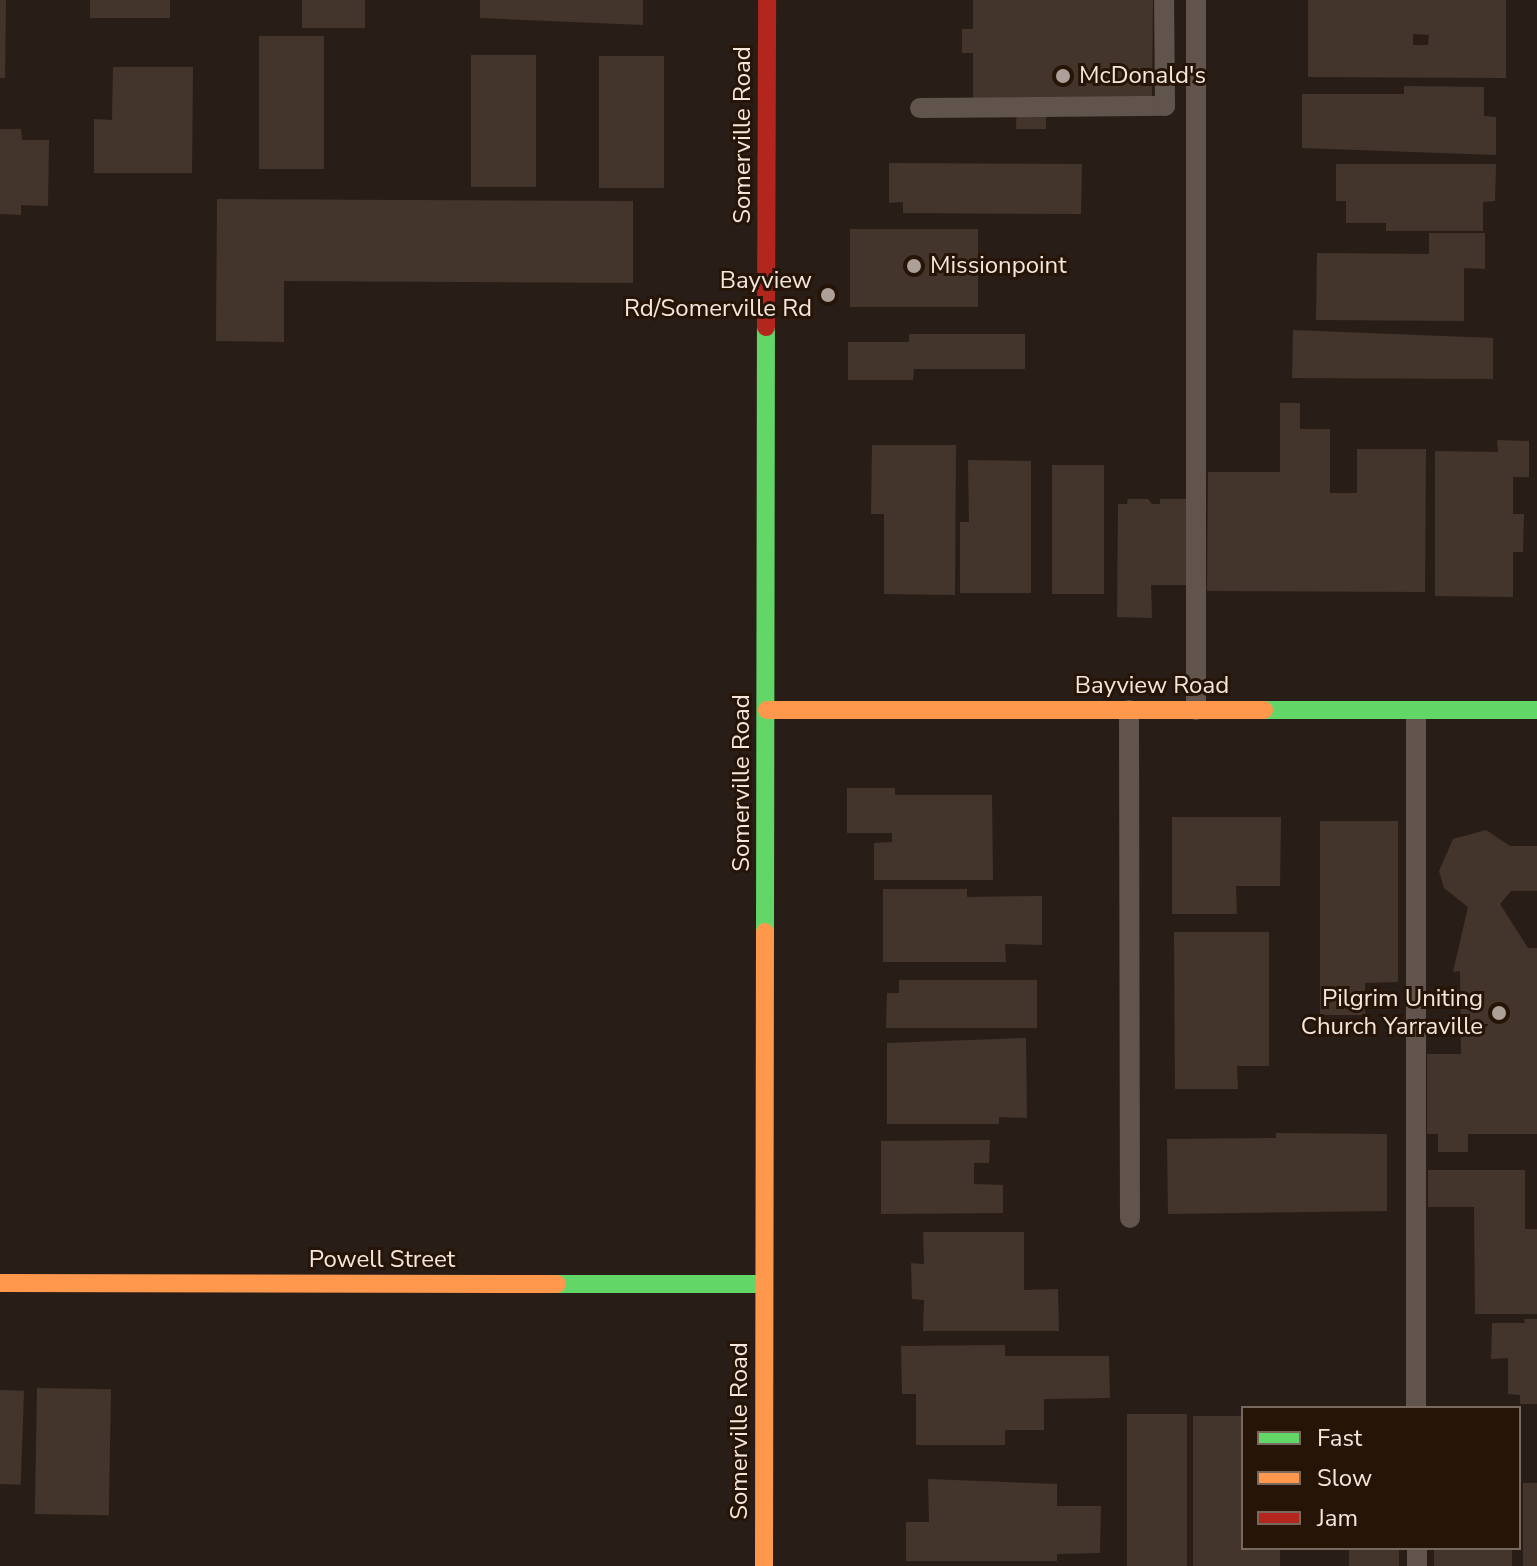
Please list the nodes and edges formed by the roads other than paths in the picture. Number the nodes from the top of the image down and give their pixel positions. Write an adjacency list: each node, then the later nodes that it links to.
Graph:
1 (767, 0): 5 (main road, Somerville Road)
2 (1164, 0): 4 (lane)
3 (1196, 0): 7 (lane)
4 (920, 108)
5 (767, 710): 6 (main road, Bayview Road); 12 (main road, Somerville Road)
6 (1129, 710): 7 (main road, Bayview Road); 10 (lane)
7 (1196, 710): 9 (main road, Bayview Road)
8 (1537, 710): 9 (main road, Bayview Road)
9 (1416, 711): 13 (lane)
10 (1130, 1218)
11 (0, 1283): 12 (main road, Powell Street)
12 (764, 1284): 14 (main road, Somerville Road)
13 (1416, 1406)
14 (764, 1566)

